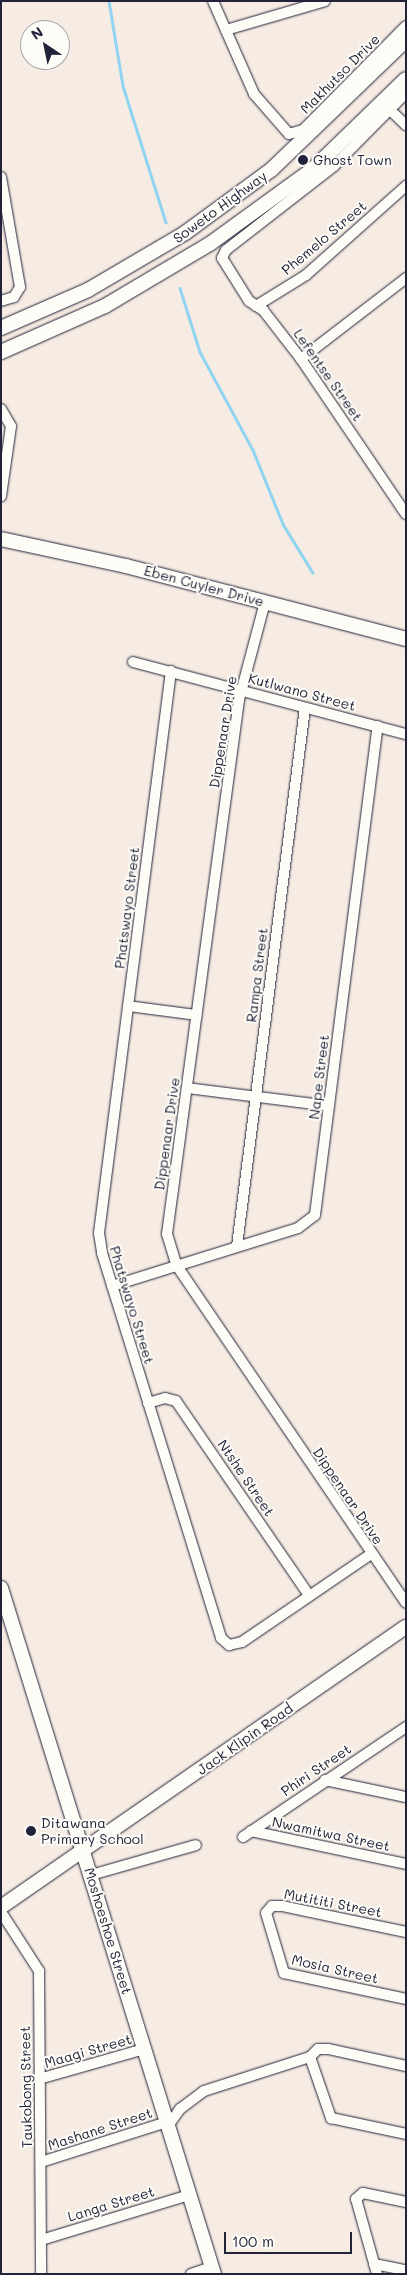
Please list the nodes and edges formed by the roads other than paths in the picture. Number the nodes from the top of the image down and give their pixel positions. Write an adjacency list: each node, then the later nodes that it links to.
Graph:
1 (213, 1): 4 (street)
2 (325, 1): 4 (street)
3 (406, 26): 4 (street, Makhutso Drive)
4 (226, 30)
5 (406, 40): 16 (main road, Soweto Highway)
6 (406, 79): 8 (main road, Soweto Highway)
7 (406, 93): 8 (street)
8 (386, 106): 9 (street); 15 (street, Lefentse Street); 17 (main road, Soweto Highway)
9 (406, 125)
10 (1, 177): 12 (street)
11 (406, 186): 15 (street, Phemelo Street)
12 (5, 219): 14 (street)
13 (406, 278): 18 (street)
14 (1, 302)
15 (256, 306): 18 (street, Lefentse Street)
16 (1, 328)
17 (1, 352)
18 (301, 359): 21 (street, Lefentse Street)
19 (1, 409): 20 (street)
20 (1, 496)
21 (406, 514)
22 (1, 539): 23 (main road, Eben Cuyler Drive)
23 (265, 602): 24 (main road, Eben Cuyler Drive); 27 (street, Dippenaar Drive)
24 (406, 639)
25 (133, 662): 26 (street, Kutlwano Street)
26 (171, 671): 27 (street, Kutlwano Street); 31 (street, Phatswayo Street)
27 (242, 690): 28 (street, Kutlwano Street); 32 (street, Dippenaar Drive)
28 (305, 708): 29 (street, Kutlwano Street); 34 (street, Rampa Street)
29 (378, 726): 30 (street, Kutlwano Street); 35 (street, Nape Street)
30 (406, 734)
31 (128, 1006): 32 (street); 38 (street, Phatswayo Street)
32 (196, 1015): 33 (street, Dippenaar Drive)
33 (187, 1088): 34 (street); 37 (street, Dippenaar Drive)
34 (255, 1099): 35 (street); 36 (street, Rampa Street)
35 (329, 1106): 36 (street, Nape Street)
36 (237, 1246): 37 (street, Nape Street)
37 (177, 1266): 38 (street, Nape Street); 40 (street, Dippenaar Drive)
38 (112, 1286): 39 (street, Phatswayo Street)
39 (148, 1403): 42 (street, Ntshe Street); 42 (street, Phatswayo Street)
40 (371, 1554): 42 (street, Phatswayo Street); 43 (street, Dippenaar Drive)
41 (1, 1588): 50 (main road, Moshoeshoe Street)
42 (309, 1595)
43 (406, 1603)
44 (406, 1627): 50 (main road, Jack Klipin Road)
45 (406, 1727): 46 (street, Phiri Street)
46 (325, 1780): 47 (street); 48 (street, Phiri Street)
47 (406, 1798)
48 (247, 1834): 51 (street, Nwamitwa Street)
49 (196, 1845): 52 (street)
50 (84, 1850): 52 (main road, Moshoeshoe Street); 53 (main road, Jack Klipin Road)
51 (406, 1864)
52 (91, 1875): 58 (main road, Moshoeshoe Street)
53 (1, 1907)
54 (1, 1912): 61 (street, Taukobong Street)
55 (266, 1920): 56 (street, Mutititi Street); 57 (street, Mosia Street)
56 (406, 1932)
57 (406, 1999)
58 (144, 2049): 61 (street, Maagi Street); 62 (main road, Moshoeshoe Street)
59 (310, 2057): 60 (street); 62 (street); 63 (street)
60 (406, 2066)
61 (39, 2079): 64 (street, Taukobong Street)
62 (168, 2124): 64 (street, Mashane Street); 65 (main road, Moshoeshoe Street)
63 (406, 2134)
64 (41, 2162): 67 (street, Taukobong Street)
65 (189, 2195): 67 (street, Langa Street); 69 (main road, Moshoeshoe Street)
66 (406, 2202): 68 (street)
67 (41, 2240): 71 (street, Taukobong Street)
68 (375, 2269): 70 (street)
69 (212, 2270): 72 (street)
70 (406, 2270)
71 (41, 2274)
72 (191, 2274)

